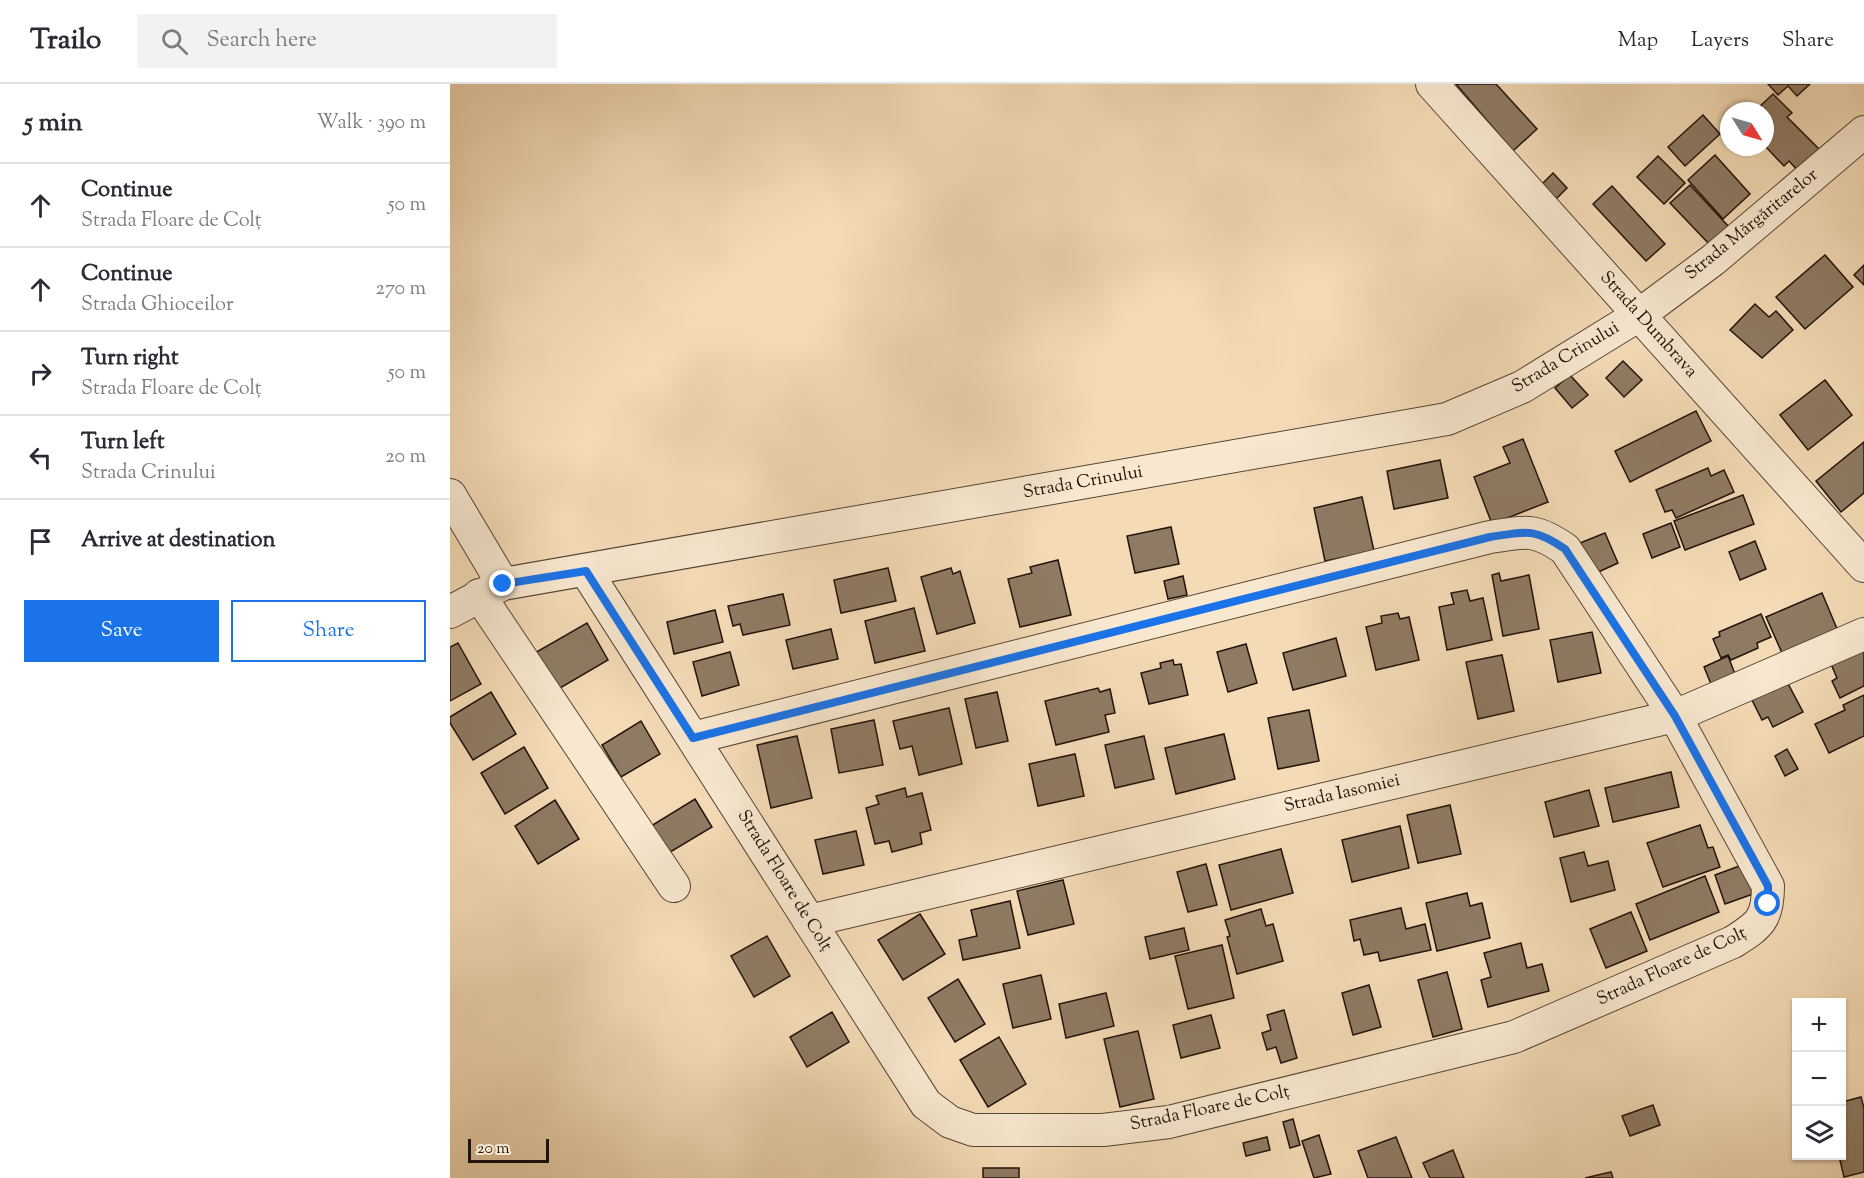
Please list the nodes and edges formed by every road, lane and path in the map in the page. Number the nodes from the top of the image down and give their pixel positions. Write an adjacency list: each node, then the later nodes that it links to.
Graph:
1 (1432, 84): 3 (street, Strada Dumbrava)
2 (1864, 132): 3 (street, Strada Mărgăritarelor)
3 (1639, 315): 5 (street, Strada Dumbrava); 6 (street, Strada Crinului)
4 (450, 495): 7 (street)
5 (1864, 566)
6 (586, 571): 7 (street, Strada Crinului); 11 (street, Strada Floare de Colț)
7 (491, 590): 8 (street); 12 (street)
8 (450, 612)
9 (1864, 634): 10 (street, Strada Iasomiei)
10 (1675, 716): 11 (street, Strada Floare de Colț); 13 (street, Strada Iasomiei); 13 (street, Strada Floare de Colț)
11 (693, 738): 13 (street, Strada Floare de Colț)
12 (674, 886)
13 (809, 921)

